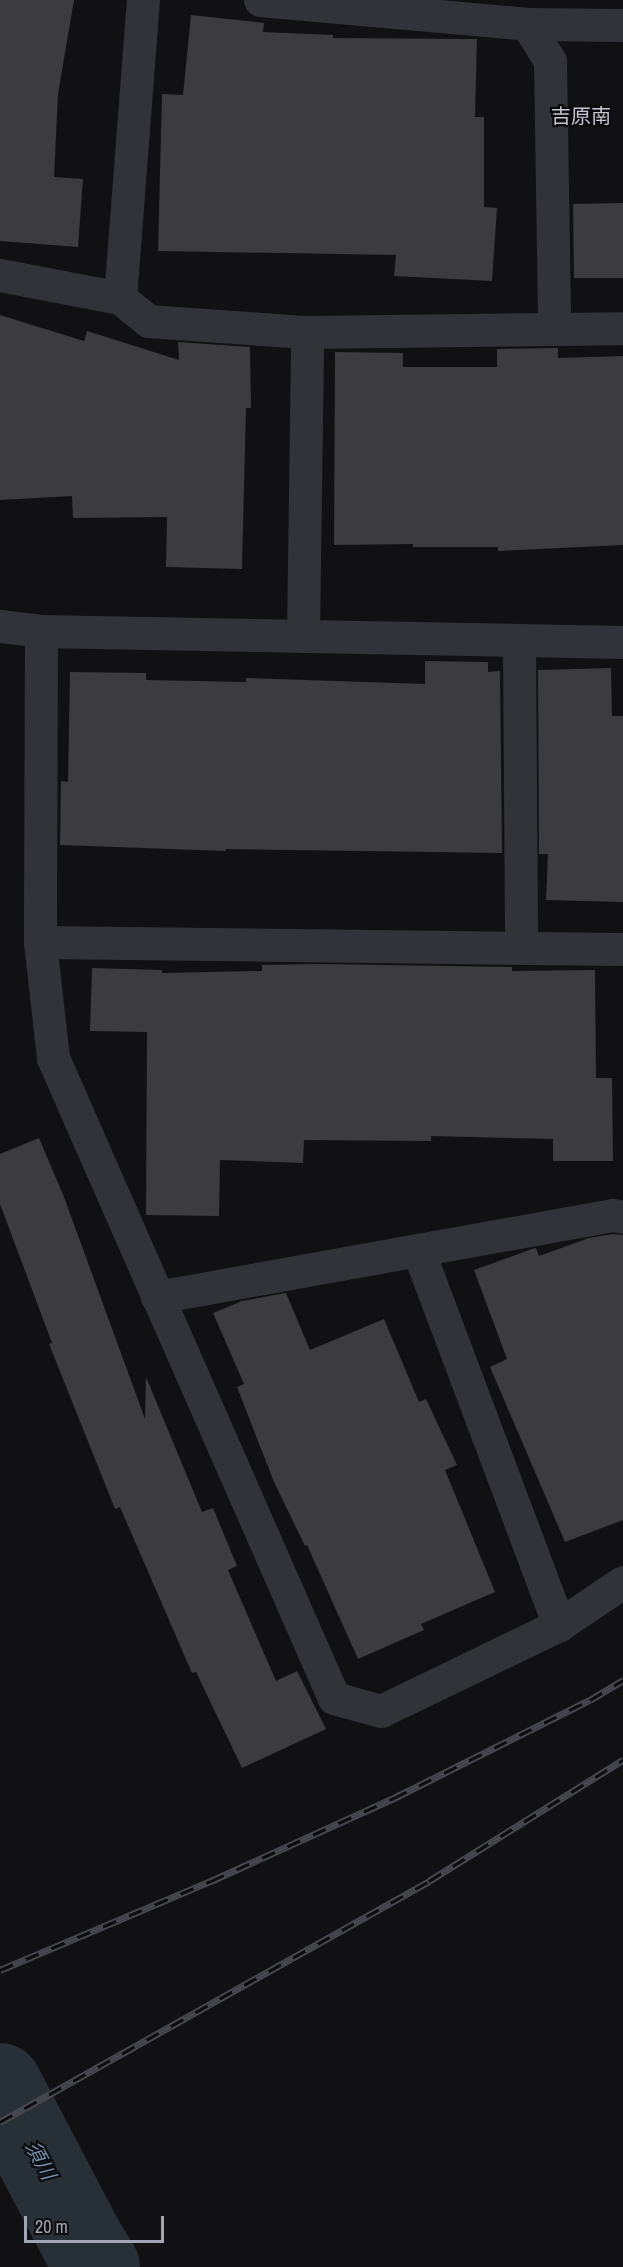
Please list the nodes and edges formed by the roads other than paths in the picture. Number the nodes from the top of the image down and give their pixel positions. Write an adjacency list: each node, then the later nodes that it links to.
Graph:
1 (143, 0): 6 (street)
2 (260, 0): 3 (street)
3 (528, 24): 4 (street); 7 (street)
4 (623, 25)
5 (0, 275): 6 (street)
6 (120, 298): 9 (street)
7 (554, 327): 8 (street); 9 (street)
8 (623, 328)
9 (307, 332): 12 (street)
10 (0, 626): 11 (street)
11 (41, 631): 12 (street); 15 (street)
12 (303, 636): 13 (street)
13 (519, 642): 14 (street); 16 (street)
14 (623, 642)
15 (40, 942): 16 (street); 20 (street)
16 (521, 947): 17 (street)
17 (623, 949)
18 (623, 1217): 19 (street)
19 (418, 1250): 20 (street); 22 (street)
20 (157, 1298): 22 (street)
21 (623, 1582): 22 (street)
22 (559, 1625)

